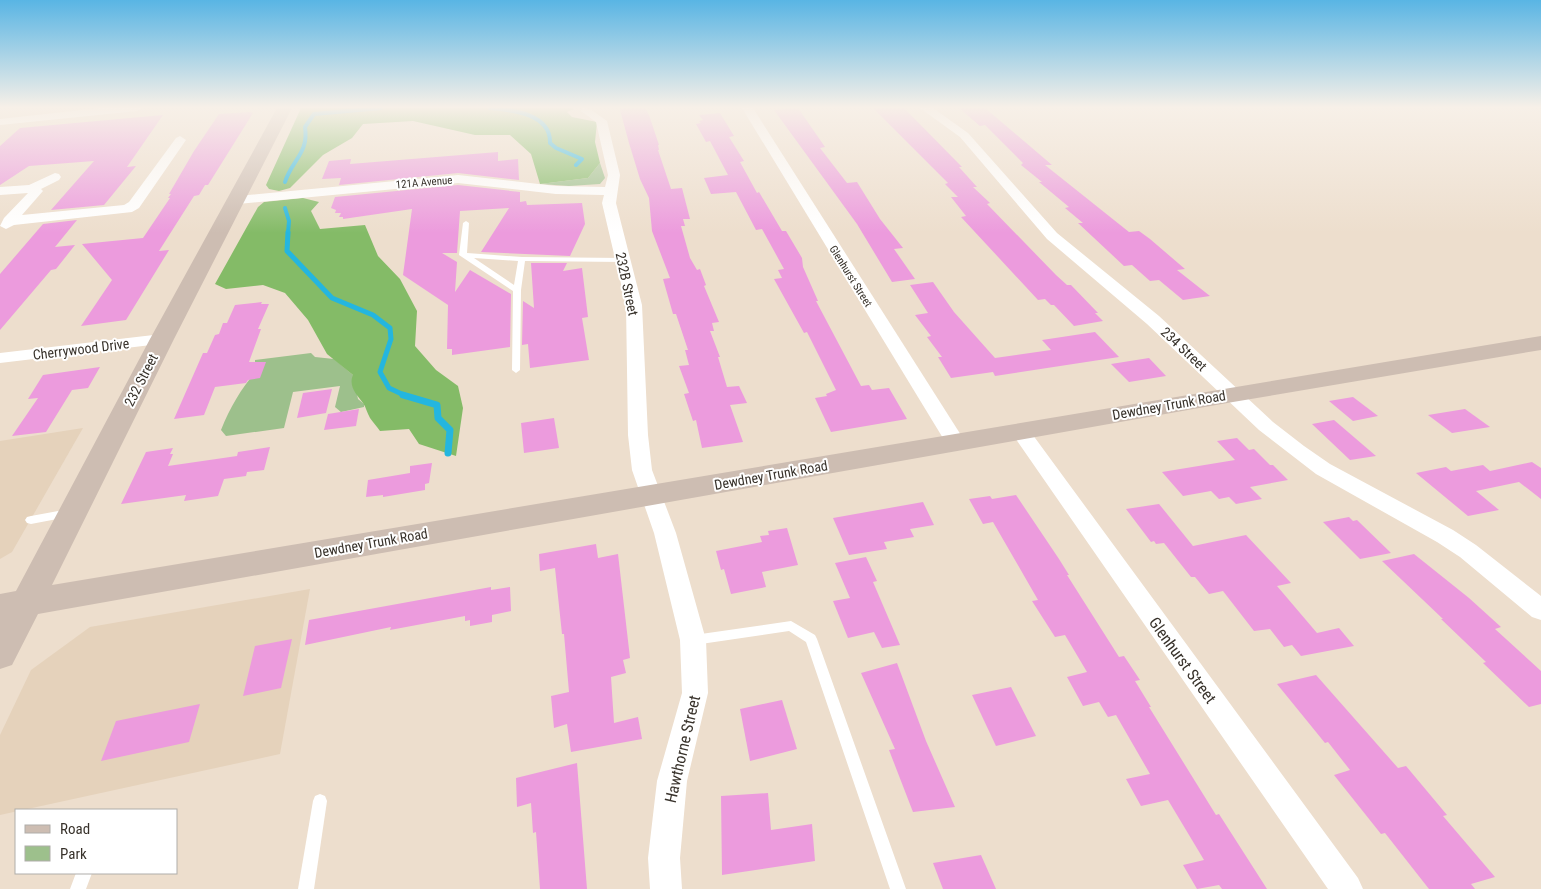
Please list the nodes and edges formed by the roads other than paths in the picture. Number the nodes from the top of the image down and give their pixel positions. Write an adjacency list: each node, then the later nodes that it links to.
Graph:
1 (173, 149): 12 (street)
2 (264, 149): 10 (main road, 232 Street)
3 (608, 149): 8 (street, 232B Street)
4 (773, 149): 23 (street, Glenhurst Street)
5 (977, 149): 21 (street, 234 Street)
6 (55, 177): 7 (street)
7 (32, 189): 9 (street); 12 (street)
8 (611, 190): 10 (street, 121A Avenue); 15 (street, 232B Street)
9 (0, 191)
10 (238, 200): 17 (main road, 232 Street)
11 (466, 223): 13 (lane)
12 (5, 226)
13 (463, 255): 14 (lane); 16 (lane)
14 (522, 259): 15 (lane); 16 (lane)
15 (623, 260): 24 (street, 232B Street)
16 (516, 290): 20 (lane)
17 (162, 339): 19 (street, Cherrywood Drive); 25 (main road, 232 Street)
18 (1541, 343): 21 (main road, Dewdney Trunk Road)
19 (0, 358)
20 (516, 370)
21 (1233, 394): 22 (main road, Dewdney Trunk Road); 28 (street, 234 Street)
22 (1020, 432): 23 (main road, Dewdney Trunk Road); 37 (street, Glenhurst Street)
23 (956, 443): 24 (main road, Dewdney Trunk Road)
24 (651, 496): 27 (main road, Dewdney Trunk Road); 29 (street, Hawthorne Street)
25 (73, 512): 26 (lane); 27 (main road, 232 Street)
26 (31, 520)
27 (13, 604): 30 (main road, 232 Street)
28 (1541, 610)
29 (693, 640): 35 (street, Hawthorne Street); 36 (lane)
30 (0, 654)
31 (320, 801): 34 (lane)
32 (84, 874): 33 (lane)
33 (78, 889)
34 (306, 889)
35 (666, 889)
36 (898, 889)
37 (1347, 889)

